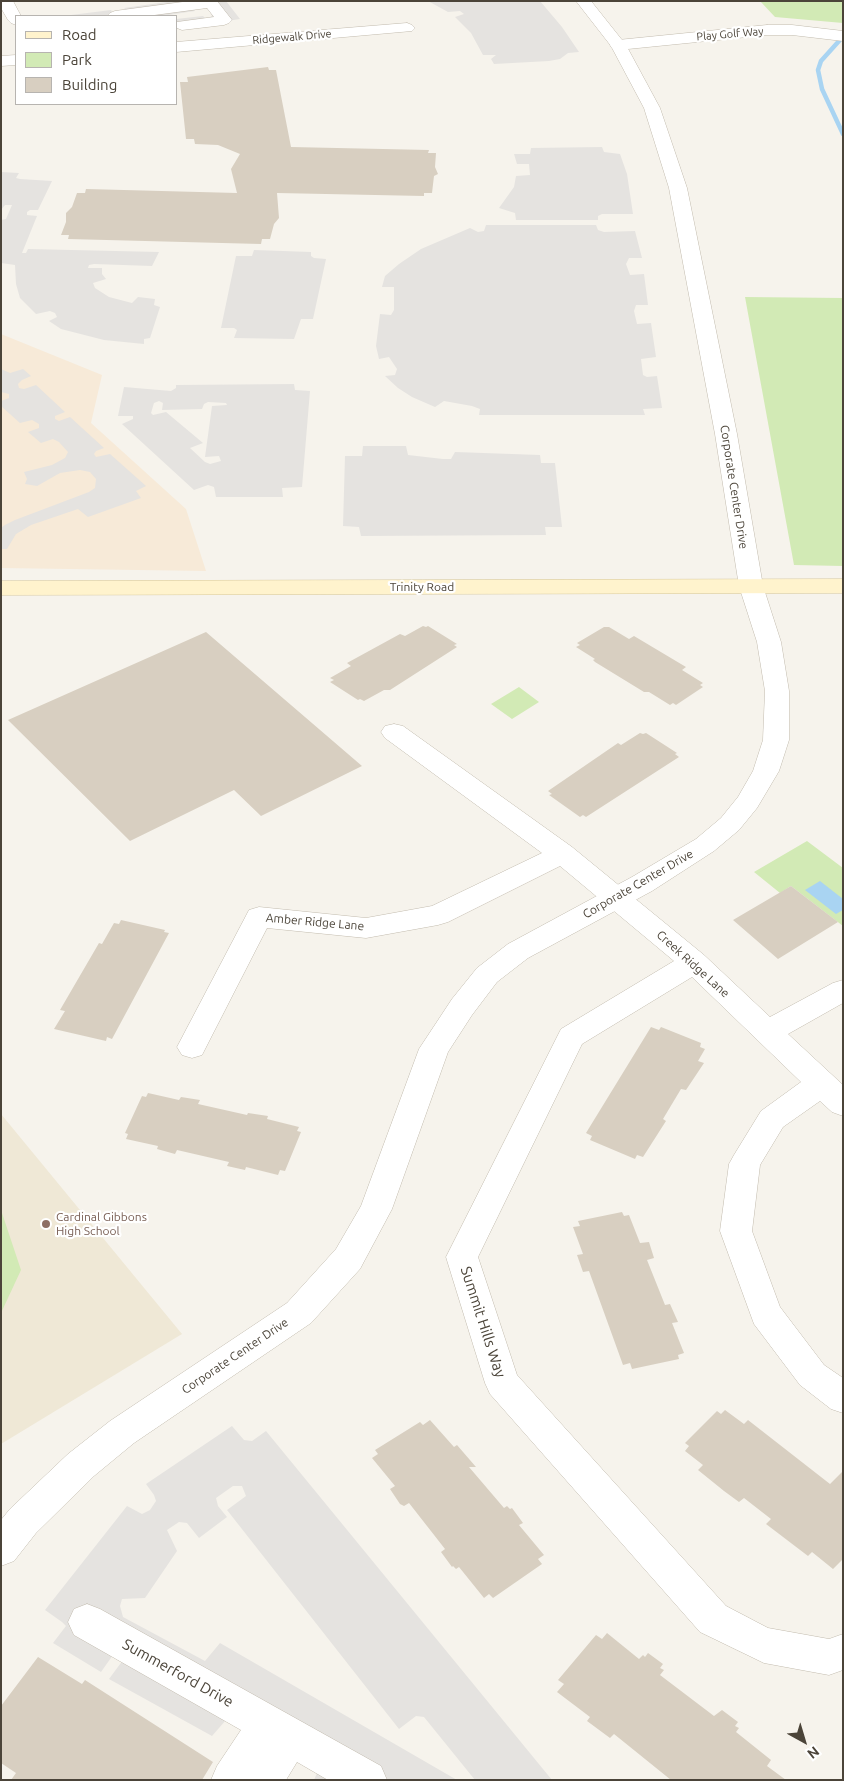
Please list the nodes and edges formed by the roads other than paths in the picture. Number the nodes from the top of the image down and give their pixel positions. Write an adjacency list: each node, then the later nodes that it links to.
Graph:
1 (5, 1): 6 (street)
2 (584, 1): 9 (street, Corporate Center Drive)
3 (210, 2): 4 (street); 5 (street)
4 (122, 15)
5 (178, 26)
6 (14, 27)
7 (407, 28): 10 (street, Ridgewalk Drive)
8 (843, 36): 9 (street, Play Golf Way)
9 (618, 44): 13 (street, Corporate Center Drive)
10 (178, 47)
11 (15, 60): 12 (street)
12 (1, 61)
13 (751, 586): 14 (main road, Trinity Road); 15 (main road, Trinity Road); 18 (street, Corporate Center Drive)
14 (843, 586)
15 (1, 588)
16 (394, 732): 17 (street)
17 (562, 854): 18 (street); 22 (street, Amber Ridge Lane)
18 (616, 898): 19 (street, Creek Ridge Lane); 25 (street, Corporate Center Drive)
19 (694, 962): 21 (street, Creek Ridge Lane); 27 (street, Summit Hills Way)
20 (843, 990): 21 (street)
21 (768, 1032): 23 (street, Creek Ridge Lane)
22 (192, 1047)
23 (832, 1094): 24 (street, Creek Ridge Lane)
24 (843, 1398)
25 (1, 1549)
26 (87, 1622): 28 (street, Summerford Drive)
27 (843, 1652)
28 (280, 1730): 29 (street); 30 (street); 31 (street, Summerford Drive)
29 (231, 1780)
30 (263, 1780)
31 (367, 1780)

